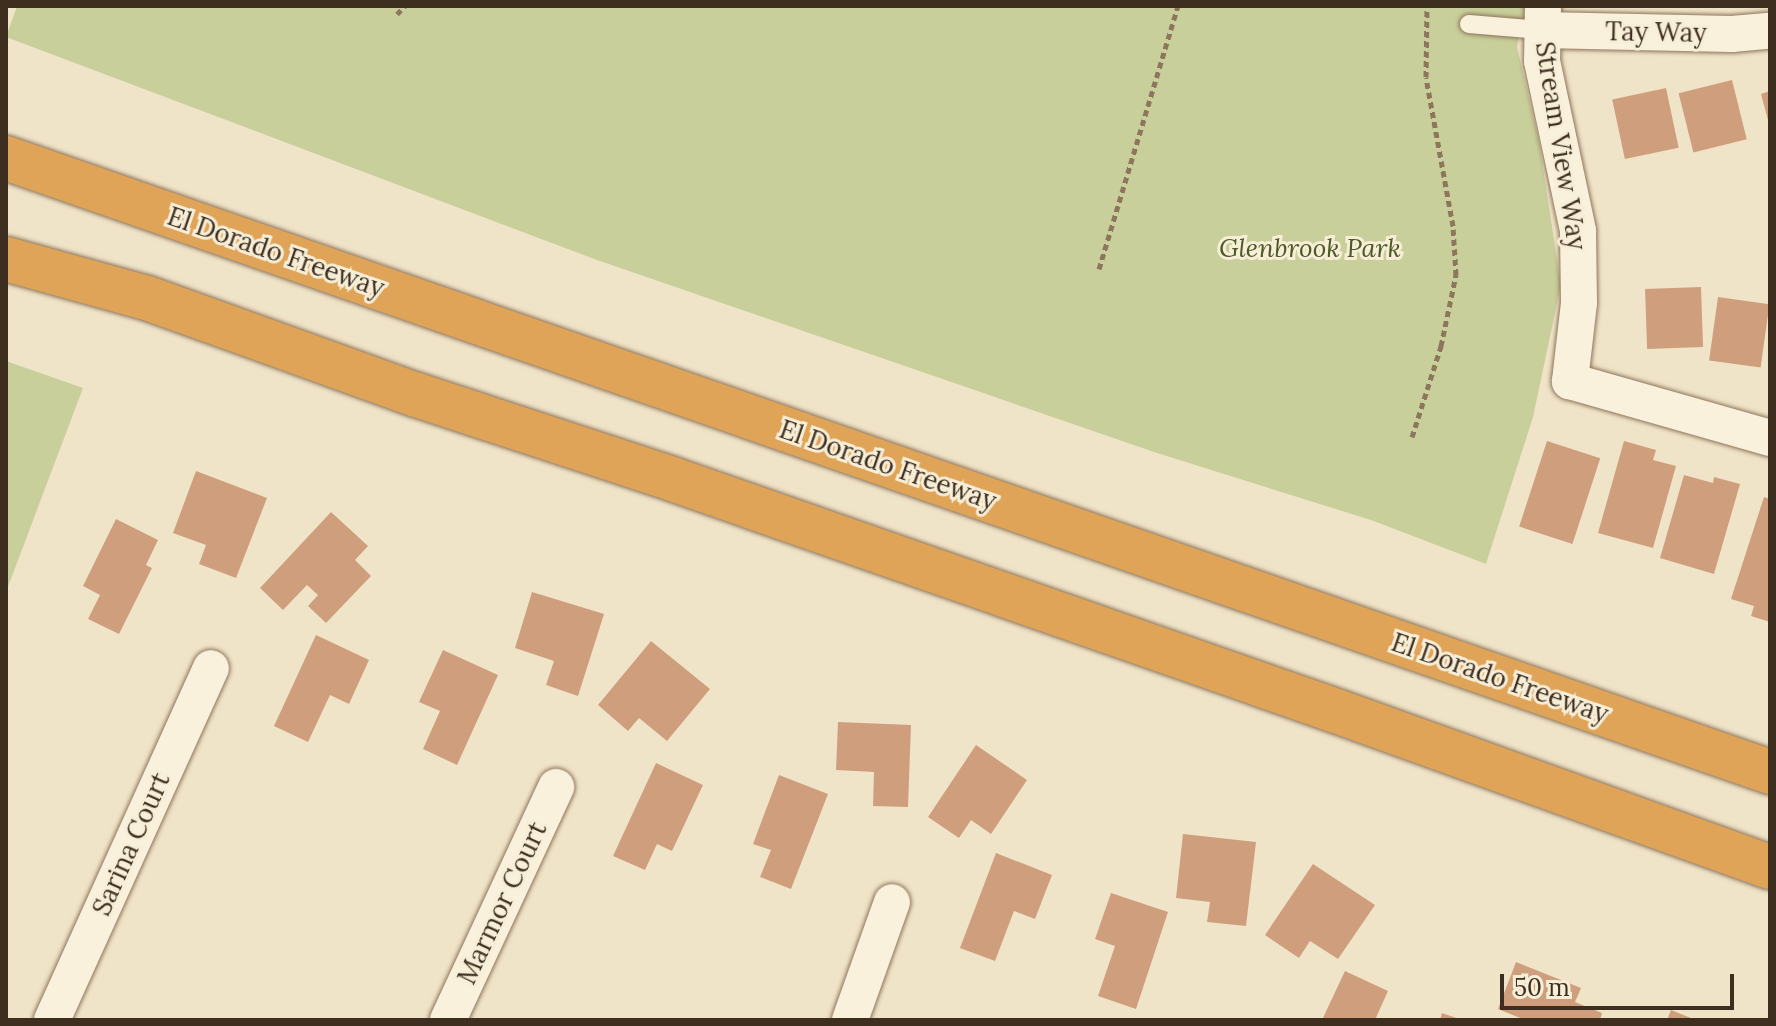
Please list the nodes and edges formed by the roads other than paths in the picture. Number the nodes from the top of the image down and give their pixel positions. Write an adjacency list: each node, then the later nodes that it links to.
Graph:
1 (1542, 18): 2 (lane); 3 (street, Tay Way); 6 (street, Stream View Way)
2 (1469, 24)
3 (1770, 31)
4 (6, 158): 8 (highway, El Dorado Freeway)
5 (6, 259): 12 (highway)
6 (1770, 438)
7 (211, 668): 16 (street, Sarina Court)
8 (1552, 696): 9 (highway); 10 (highway, El Dorado Freeway)
9 (1770, 755)
10 (1770, 772)
11 (556, 787): 17 (street, Marmor Court)
12 (1667, 831): 13 (highway); 14 (highway)
13 (1770, 867)
14 (1770, 884)
15 (892, 902): 18 (street)
16 (52, 1020)
17 (448, 1020)
18 (850, 1020)

